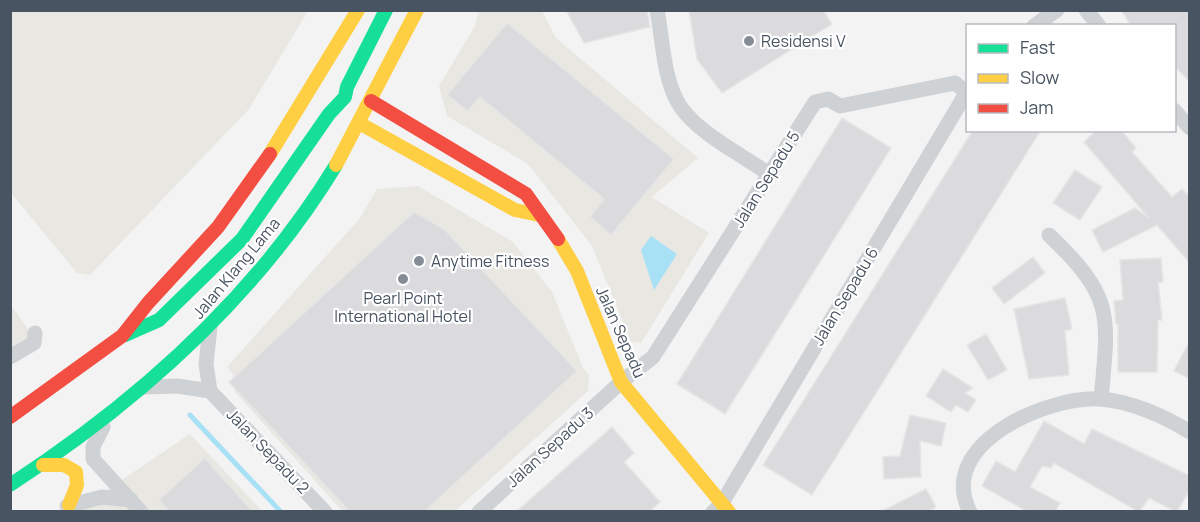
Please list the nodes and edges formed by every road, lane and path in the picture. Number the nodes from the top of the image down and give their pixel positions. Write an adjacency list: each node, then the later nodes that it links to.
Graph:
1 (358, 10): 21 (main road)
2 (386, 10): 11 (main road)
3 (417, 10): 12 (main road, Jalan Klang Lama)
4 (657, 10): 16 (street)
5 (1057, 10): 7 (street)
6 (1086, 10): 8 (street)
7 (1038, 24)
8 (1097, 24)
9 (966, 90): 16 (street, Jalan Sepadu 5)
10 (966, 93): 34 (street, Jalan Sepadu 6)
11 (345, 97): 12 (main road); 14 (main road); 21 (main road)
12 (371, 101): 14 (main road, Jalan Klang Lama); 17 (main road, Jalan Sepadu)
13 (1176, 112): 15 (street)
14 (359, 123): 17 (main road); 19 (main road, Jalan Klang Lama)
15 (1190, 128)
16 (769, 174): 23 (street, Jalan Sepadu 5)
17 (539, 215): 23 (main road, Jalan Sepadu)
18 (1049, 235): 26 (street)
19 (210, 327): 24 (main road, Jalan Klang Lama); 25 (street)
20 (35, 333): 22 (street)
21 (122, 336): 28 (main road)
22 (10, 357)
23 (621, 382): 34 (main road, Jalan Sepadu); 36 (street, Jalan Sepadu 3)
24 (145, 387): 25 (street); 27 (main road, Jalan Klang Lama)
25 (210, 391): 35 (street, Jalan Sepadu 2)
26 (1101, 399): 29 (street); 37 (street)
27 (112, 415): 30 (main road, Jalan Klang Lama); 32 (street)
28 (10, 417)
29 (1190, 432)
30 (43, 465): 31 (main road, Jalan Klang Lama); 33 (main road)
31 (10, 485)
32 (136, 506): 33 (street)
33 (65, 508)
34 (721, 509)
35 (325, 512)
36 (479, 512)
37 (970, 512)

